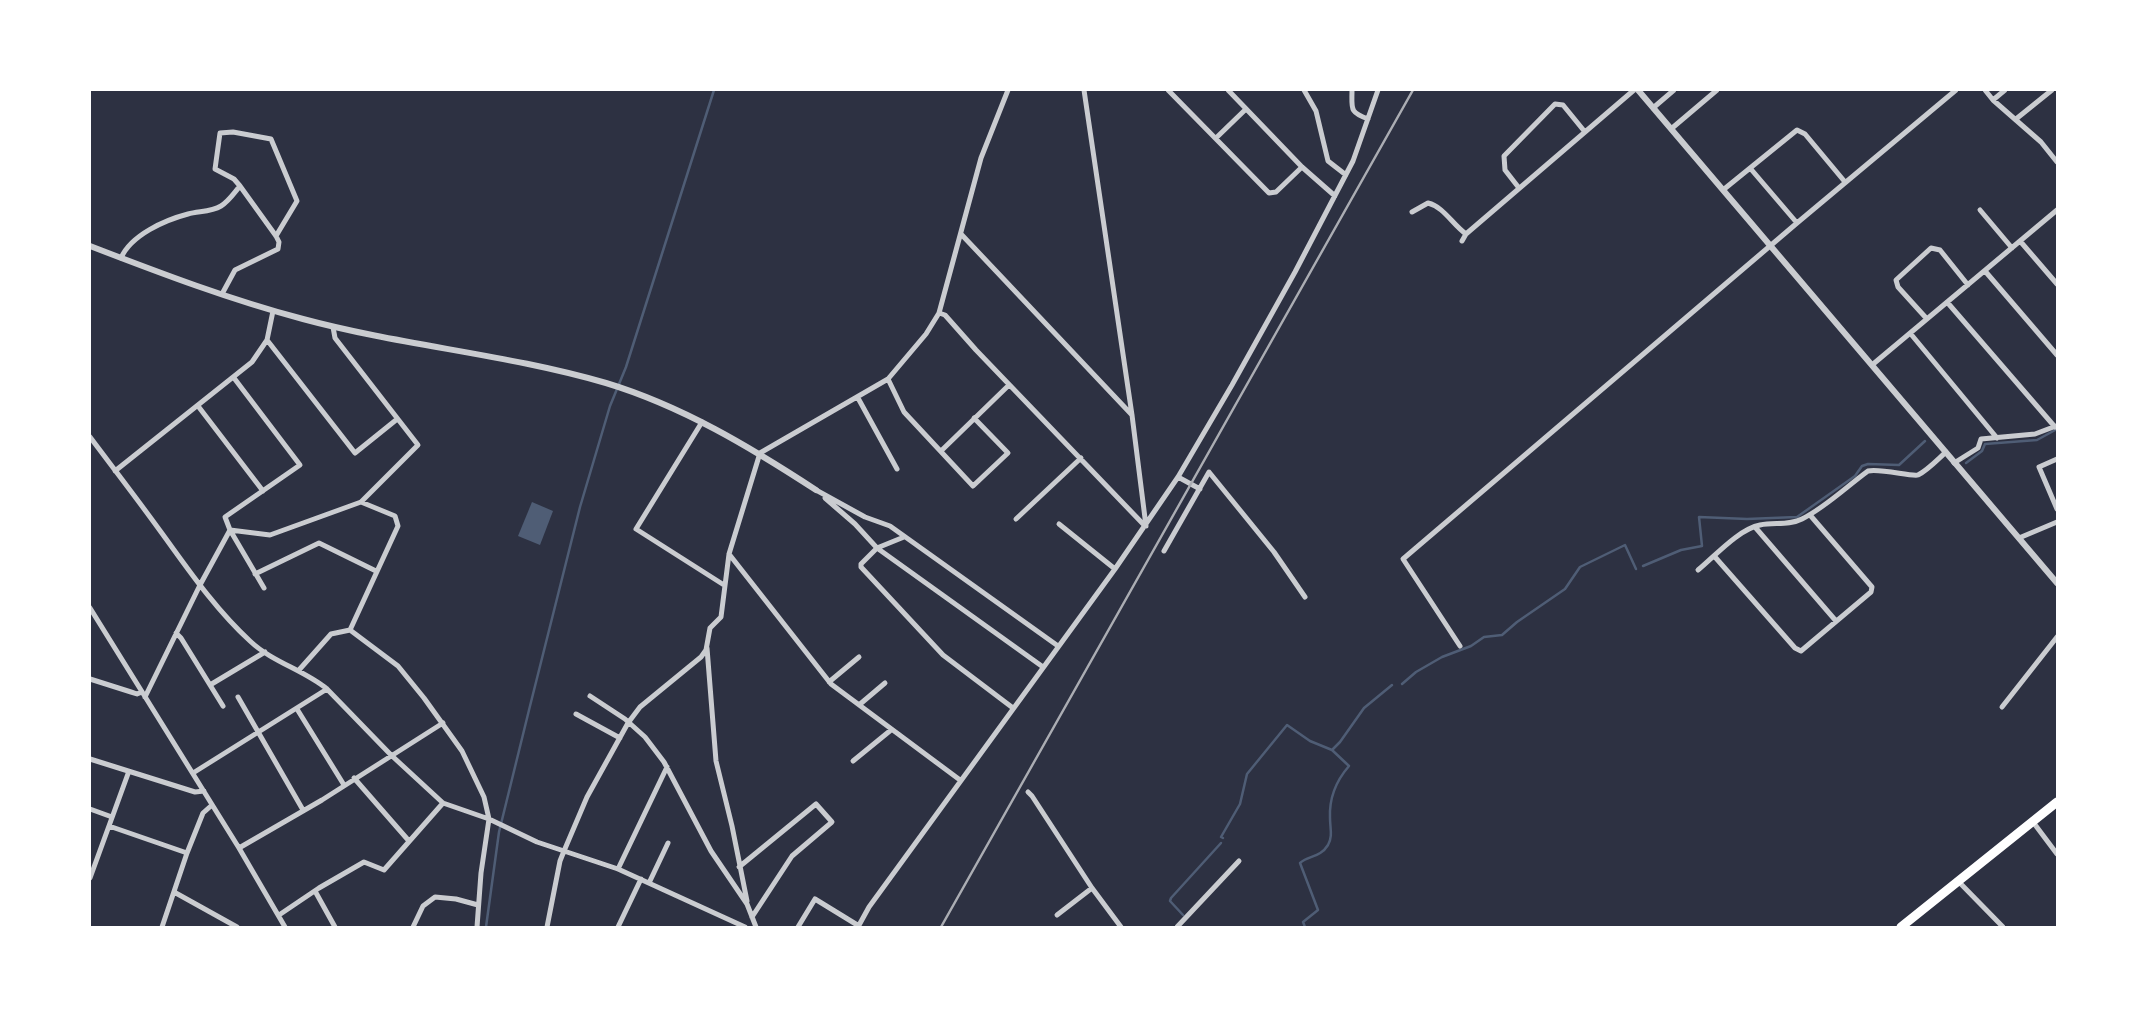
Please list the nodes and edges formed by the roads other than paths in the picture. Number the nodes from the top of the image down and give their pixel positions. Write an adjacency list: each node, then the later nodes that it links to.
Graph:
1 (1008, 90): 39 (street)
2 (1084, 90): 66 (street)
3 (1168, 90): 23 (street)
4 (1304, 90): 29 (street)
5 (1352, 90): 19 (street)
6 (1378, 90): 19 (street)
7 (1634, 90): 22 (street)
8 (1638, 90): 17 (street)
9 (1674, 90): 17 (street)
10 (1717, 90): 21 (street)
11 (1956, 90): 30 (street)
12 (1985, 90): 16 (street)
13 (2005, 90): 16 (street)
14 (2052, 90): 20 (street)
15 (1230, 91): 18 (street)
16 (1993, 100): 20 (street)
17 (1653, 108): 21 (street)
18 (1246, 109): 23 (street); 27 (street)
19 (1368, 119): 29 (street)
20 (2016, 119): 25 (street)
21 (1671, 129): 33 (street)
22 (1585, 132): 32 (street); 32 (street)
23 (1216, 138): 27 (street)
24 (2057, 148): 25 (street)
25 (2051, 153): 26 (street)
26 (2057, 162)
27 (1302, 167): 34 (street)
28 (1750, 168): 30 (street); 33 (street); 38 (street)
29 (1346, 175): 34 (street)
30 (1844, 182): 38 (street)
31 (240, 186): 41 (street); 41 (street); 47 (street)
32 (1519, 188): 40 (street)
33 (1723, 190): 45 (street)
34 (1335, 196): 81 (street)
35 (1980, 210): 46 (street)
36 (2057, 210): 43 (street)
37 (1412, 212): 40 (street)
38 (1797, 222): 45 (street)
39 (961, 234): 54 (street); 66 (street)
40 (1466, 234): 42 (street)
41 (276, 236): 51 (street)
42 (1462, 241)
43 (2020, 241): 46 (street); 49 (street)
44 (90, 246): 47 (street)
45 (1770, 246): 60 (street); 115 (street)
46 (2012, 248): 48 (street)
47 (121, 258): 51 (street)
48 (1985, 271): 50 (street); 59 (street)
49 (2057, 284)
50 (1968, 285): 52 (street); 55 (street)
51 (222, 294): 53 (street)
52 (1947, 302): 55 (street); 70 (street)
53 (273, 311): 56 (street); 58 (street)
54 (939, 313): 62 (street); 63 (street)
55 (1927, 319): 57 (street)
56 (333, 326): 68 (street); 69 (street)
57 (1910, 333): 60 (street); 72 (street)
58 (267, 340): 61 (street); 68 (street)
59 (2057, 355)
60 (1872, 365): 74 (street)
61 (234, 378): 65 (street); 84 (street)
62 (888, 379): 64 (street); 73 (street)
63 (1009, 385): 67 (street); 76 (street)
64 (858, 398): 75 (street); 79 (street)
65 (198, 406): 80 (street); 84 (street)
66 (1132, 415): 91 (street)
67 (974, 418): 73 (street); 73 (street)
68 (396, 420): 85 (street)
69 (702, 422): 75 (street); 106 (street)
70 (2056, 426): 72 (street)
71 (90, 438): 80 (street)
72 (1997, 438): 78 (street)
73 (940, 451)
74 (1946, 452): 78 (street); 87 (street)
75 (760, 453): 83 (street); 98 (street)
76 (1081, 458): 88 (street); 91 (street)
77 (2057, 459): 86 (street)
78 (1954, 463): 95 (street)
79 (897, 470)
80 (115, 471): 105 (street)
81 (1178, 477): 82 (street); 91 (street)
82 (1200, 489): 97 (street); 108 (street)
83 (816, 490): 94 (street); 96 (street)
84 (263, 491): 93 (street)
85 (360, 502): 93 (street); 102 (street)
86 (2057, 509)
87 (1810, 514): 92 (street); 110 (street)
88 (1016, 519)
89 (2057, 522): 95 (street)
90 (1059, 524): 100 (street)
91 (1146, 527): 100 (street)
92 (1755, 527): 99 (street); 110 (street)
93 (230, 530): 103 (street); 105 (street)
94 (904, 536): 96 (street); 114 (street)
95 (2019, 538): 104 (street)
96 (877, 548): 119 (street); 133 (street)
97 (1164, 551)
98 (728, 554): 106 (street); 122 (street)
99 (1714, 557): 101 (street); 110 (street)
100 (1115, 569): 114 (street)
101 (1698, 570)
102 (376, 571): 103 (street); 111 (street)
103 (255, 574): 107 (street)
104 (2057, 583)
105 (200, 585): 112 (street); 117 (street)
106 (724, 585): 116 (street)
107 (264, 588)
108 (1305, 597)
109 (90, 608): 126 (street)
110 (1836, 622)
111 (350, 630): 120 (street); 136 (street)
112 (176, 633): 124 (street); 128 (street)
113 (2057, 637): 132 (street)
114 (1058, 646): 119 (street)
115 (1460, 646)
116 (706, 650): 137 (street); 169 (street)
117 (265, 652): 120 (street); 124 (street)
118 (859, 657): 122 (street)
119 (1044, 667): 133 (street)
120 (298, 670): 125 (street)
121 (90, 679): 126 (street)
122 (828, 682): 130 (street)
123 (885, 683): 130 (street)
124 (210, 685): 131 (street)
125 (327, 689): 134 (street); 141 (street)
126 (142, 692): 128 (street)
127 (590, 696): 137 (street)
128 (145, 697): 146 (street)
129 (238, 697): 139 (street)
130 (859, 705): 138 (street)
131 (223, 706)
132 (2002, 707)
133 (1013, 708): 148 (street)
134 (297, 709): 139 (street); 149 (street)
135 (576, 714): 140 (street)
136 (443, 723): 141 (street); 158 (street)
137 (628, 723): 140 (street); 144 (street)
138 (891, 730): 143 (street); 148 (street)
139 (260, 732): 146 (street); 156 (street)
140 (620, 738): 164 (street)
141 (391, 755): 147 (street); 153 (street)
142 (90, 759): 145 (street)
143 (853, 761)
144 (666, 767): 170 (street); 178 (street)
145 (129, 771): 150 (street); 157 (street)
146 (193, 773): 150 (street)
147 (354, 778): 149 (street); 161 (street)
148 (960, 780): 184 (street)
149 (344, 785): 156 (street)
150 (204, 791): 154 (street)
151 (1028, 792): 175 (street)
152 (2057, 802): 159 (main road)
153 (443, 803): 158 (street); 161 (street)
154 (212, 805): 163 (street); 165 (street)
155 (90, 809): 157 (street)
156 (304, 810): 163 (street)
157 (112, 818): 160 (street)
158 (492, 821): 164 (street); 179 (street)
159 (2034, 822): 166 (street); 173 (main road)
160 (109, 826): 165 (street); 168 (street)
161 (409, 840): 176 (street)
162 (668, 843): 174 (street)
163 (239, 848): 181 (street)
164 (564, 850): 170 (street); 191 (street)
165 (187, 853): 177 (street)
166 (2057, 854)
167 (1239, 860): 196 (street)
168 (92, 863): 171 (street)
169 (739, 867): 178 (street); 182 (street)
170 (618, 869): 172 (street)
171 (90, 878)
172 (640, 879): 174 (street); 183 (street)
173 (1958, 881): 197 (main road); 198 (street)
174 (649, 883): 192 (street)
175 (1092, 888): 180 (street); 195 (street)
176 (315, 891): 181 (street); 188 (street)
177 (174, 892): 185 (street); 186 (street)
178 (747, 904): 182 (street)
179 (478, 905): 189 (street); 190 (street)
180 (1057, 914)
181 (279, 915): 187 (street)
182 (752, 917): 193 (street)
183 (621, 926)
184 (858, 926): 194 (street)
185 (162, 927)
186 (237, 927)
187 (285, 927)
188 (335, 927)
189 (413, 927)
190 (476, 927)
191 (547, 927)
192 (745, 927)
193 (756, 927)
194 (798, 927)
195 (1121, 927)
196 (1177, 927)
197 (1900, 927)
198 (2003, 927)

